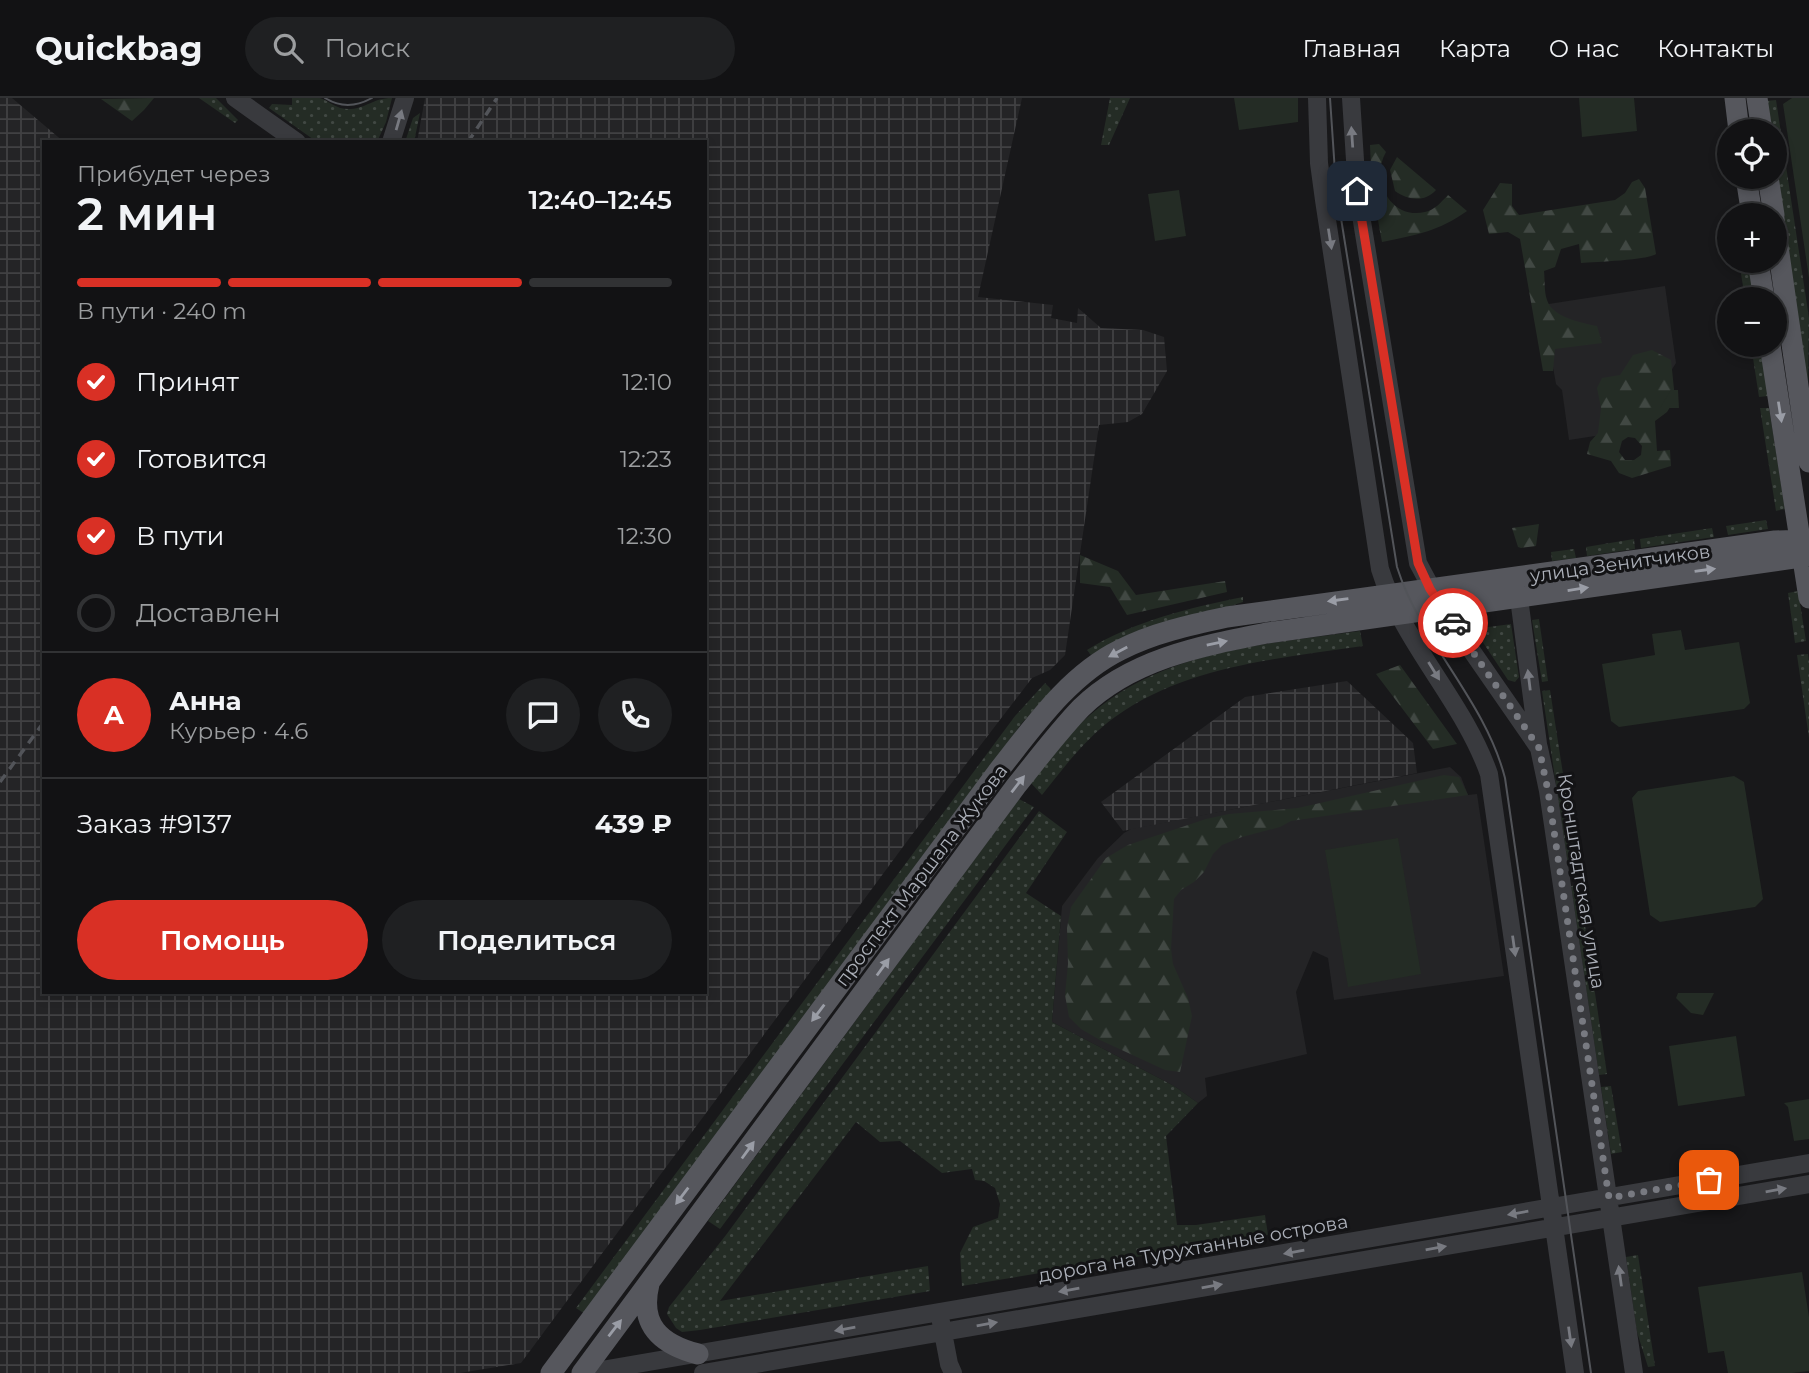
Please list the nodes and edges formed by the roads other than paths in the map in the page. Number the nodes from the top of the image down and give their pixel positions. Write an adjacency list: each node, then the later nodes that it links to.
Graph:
1 (235, 98): 9 (street)
2 (405, 98): 10 (street, one-way to 2)
3 (1317, 98): 18 (street, one-way to 18)
4 (1351, 98): 15 (street, Кронштадтская улица, one-way to 4)
5 (1735, 98): 7 (main road)
6 (1757, 98): 8 (main road)
7 (1738, 119)
8 (1760, 119)
9 (294, 140)
10 (392, 140)
11 (1782, 273): 13 (main road)
12 (1772, 357): 14 (main road, one-way to 14)
13 (1809, 462)
14 (1805, 548): 15 (main road, улица Зенитчиков); 16 (main road, улица Зенитчиков, one-way to 14); 17 (main road)
15 (1430, 589): 18 (main road, проспект Маршала Жукова); 19 (street, Кронштадтская улица)
16 (1519, 598): 19 (main road, улица Зенитчиков); 20 (street, one-way to 16)
17 (1809, 598)
18 (1393, 603): 19 (main road, проспект Маршала Жукова); 24 (street, one-way to 24); 27 (main road, проспект Маршала Жукова, one-way to 18); 31 (main road, проспект Маршала Жукова, one-way to 31)
19 (1442, 608): 20 (street, Кронштадтская улица)
20 (1539, 748): 23 (street, Кронштадтская улица)
21 (1809, 1163): 23 (street, дорога на Турухтанные острова)
22 (1809, 1184): 25 (street, one-way to 22)
23 (1609, 1198): 24 (street, дорога на Турухтанные острова); 25 (street, Кронштадтская улица)
24 (1551, 1208): 26 (street); 28 (street, дорога на Турухтанные острова, one-way to 28)
25 (1612, 1217): 26 (street); 35 (street, Кронштадтская улица, one-way to 25)
26 (1554, 1228): 29 (street, дорога на Турухтанные острова, one-way to 26); 34 (street, one-way to 34)
27 (649, 1284): 30 (main road); 32 (main road, проспект Маршала Жукова, one-way to 27)
28 (940, 1312): 29 (street); 30 (street, дорога на Турухтанные острова, one-way to 30)
29 (943, 1332): 30 (street, дорога на Турухтанные острова); 33 (street)
30 (700, 1364): 32 (street, дорога на Турухтанные острова)
31 (551, 1373)
32 (583, 1373)
33 (953, 1373)
34 (1575, 1373)
35 (1634, 1373)

